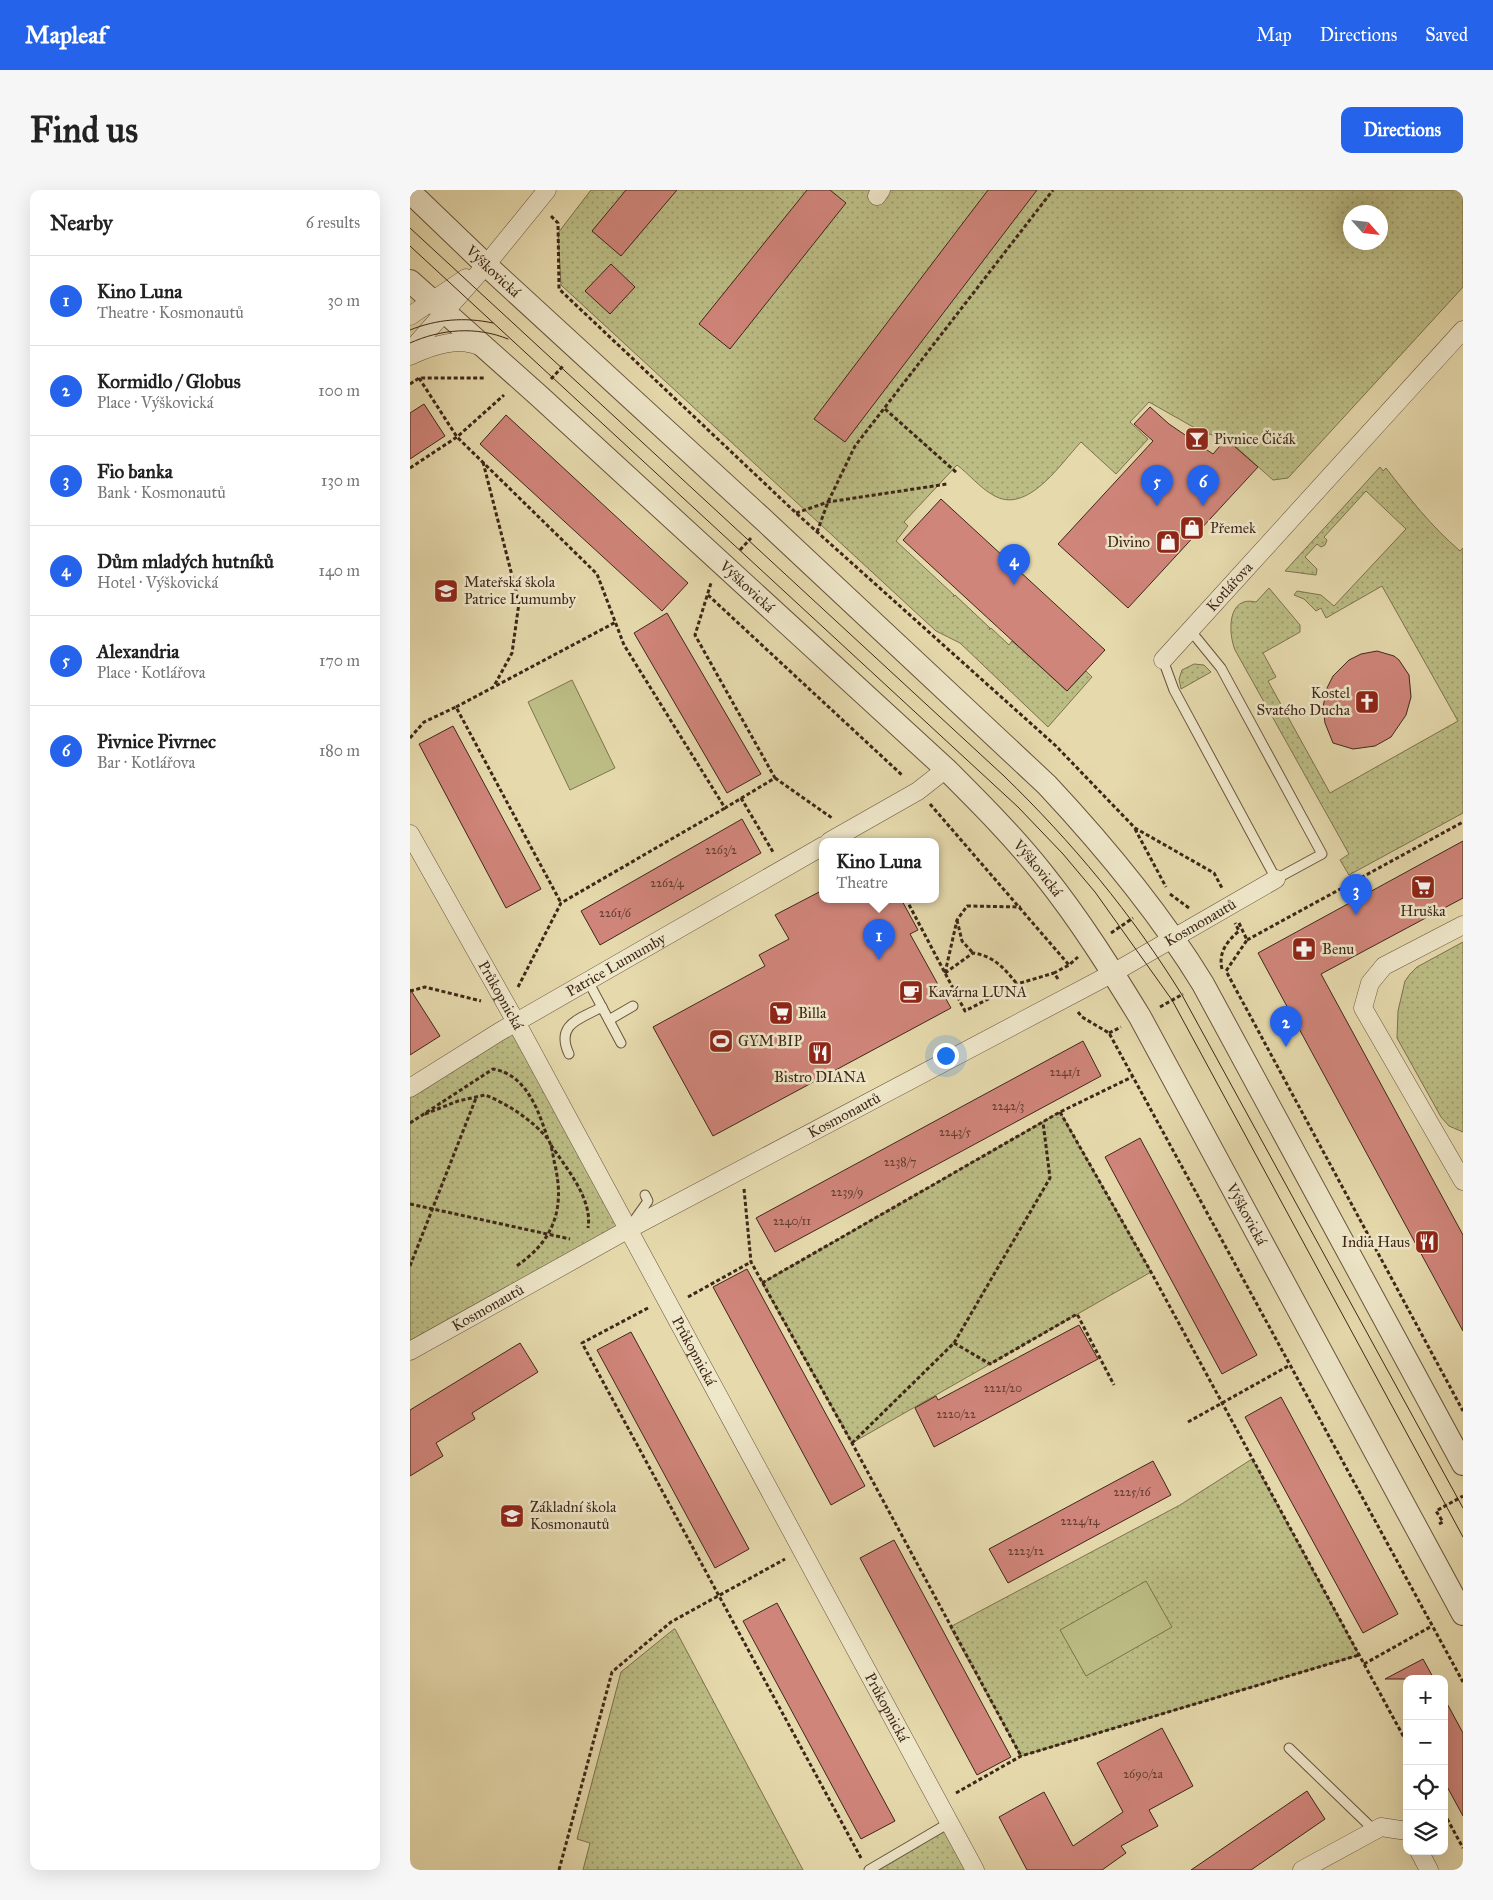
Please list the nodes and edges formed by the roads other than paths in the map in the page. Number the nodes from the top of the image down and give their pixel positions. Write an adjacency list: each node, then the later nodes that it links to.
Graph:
1 (548, 190): 3 (street)
2 (410, 192): 3 (street, Výškovická)
3 (486, 265): 5 (street); 19 (street, Výškovická)
4 (410, 281): 5 (street, Výškovická)
5 (438, 307): 6 (street); 8 (street, Výškovická); 9 (street)
6 (410, 316)
7 (1463, 330): 11 (street, Kotlářova)
8 (487, 350): 10 (street); 13 (street, Výškovická)
9 (410, 351)
10 (410, 356)
11 (1190, 630): 12 (street, Kotlářova); 17 (lane)
12 (1163, 660): 17 (lane, Kotlářova)
13 (946, 769): 15 (street); 20 (street, Výškovická)
14 (410, 834): 24 (street, Průkopnická)
15 (829, 834)
16 (819, 848): 21 (street, Patrice Lumumby)
17 (1276, 879): 19 (street, Kosmonautů)
18 (1463, 925): 29 (street)
19 (1174, 937): 20 (street, Kosmonautů); 34 (street, Výškovická)
20 (1113, 973): 32 (street, Kosmonautů); 35 (street, Výškovická)
21 (588, 981): 23 (lane); 24 (street, Patrice Lumumby)
22 (633, 1006): 25 (lane)
23 (602, 1007): 25 (lane); 27 (lane)
24 (512, 1015): 28 (street, Patrice Lumumby); 32 (street, Průkopnická)
25 (609, 1020): 26 (lane)
26 (621, 1043)
27 (569, 1054)
28 (410, 1088)
29 (1456, 1153): 30 (street)
30 (1463, 1181)
31 (645, 1195): 32 (lane)
32 (627, 1230): 33 (street, Kosmonautů); 37 (street, Průkopnická)
33 (410, 1351)
34 (1463, 1464)
35 (1463, 1614)
36 (1289, 1748): 38 (lane)
37 (949, 1823): 41 (lane); 42 (street, Průkopnická)
38 (1375, 1830): 39 (street); 43 (street)
39 (1403, 1830)
40 (1421, 1855): 44 (street)
41 (869, 1870)
42 (974, 1870)
43 (1302, 1870)
44 (1429, 1870)

